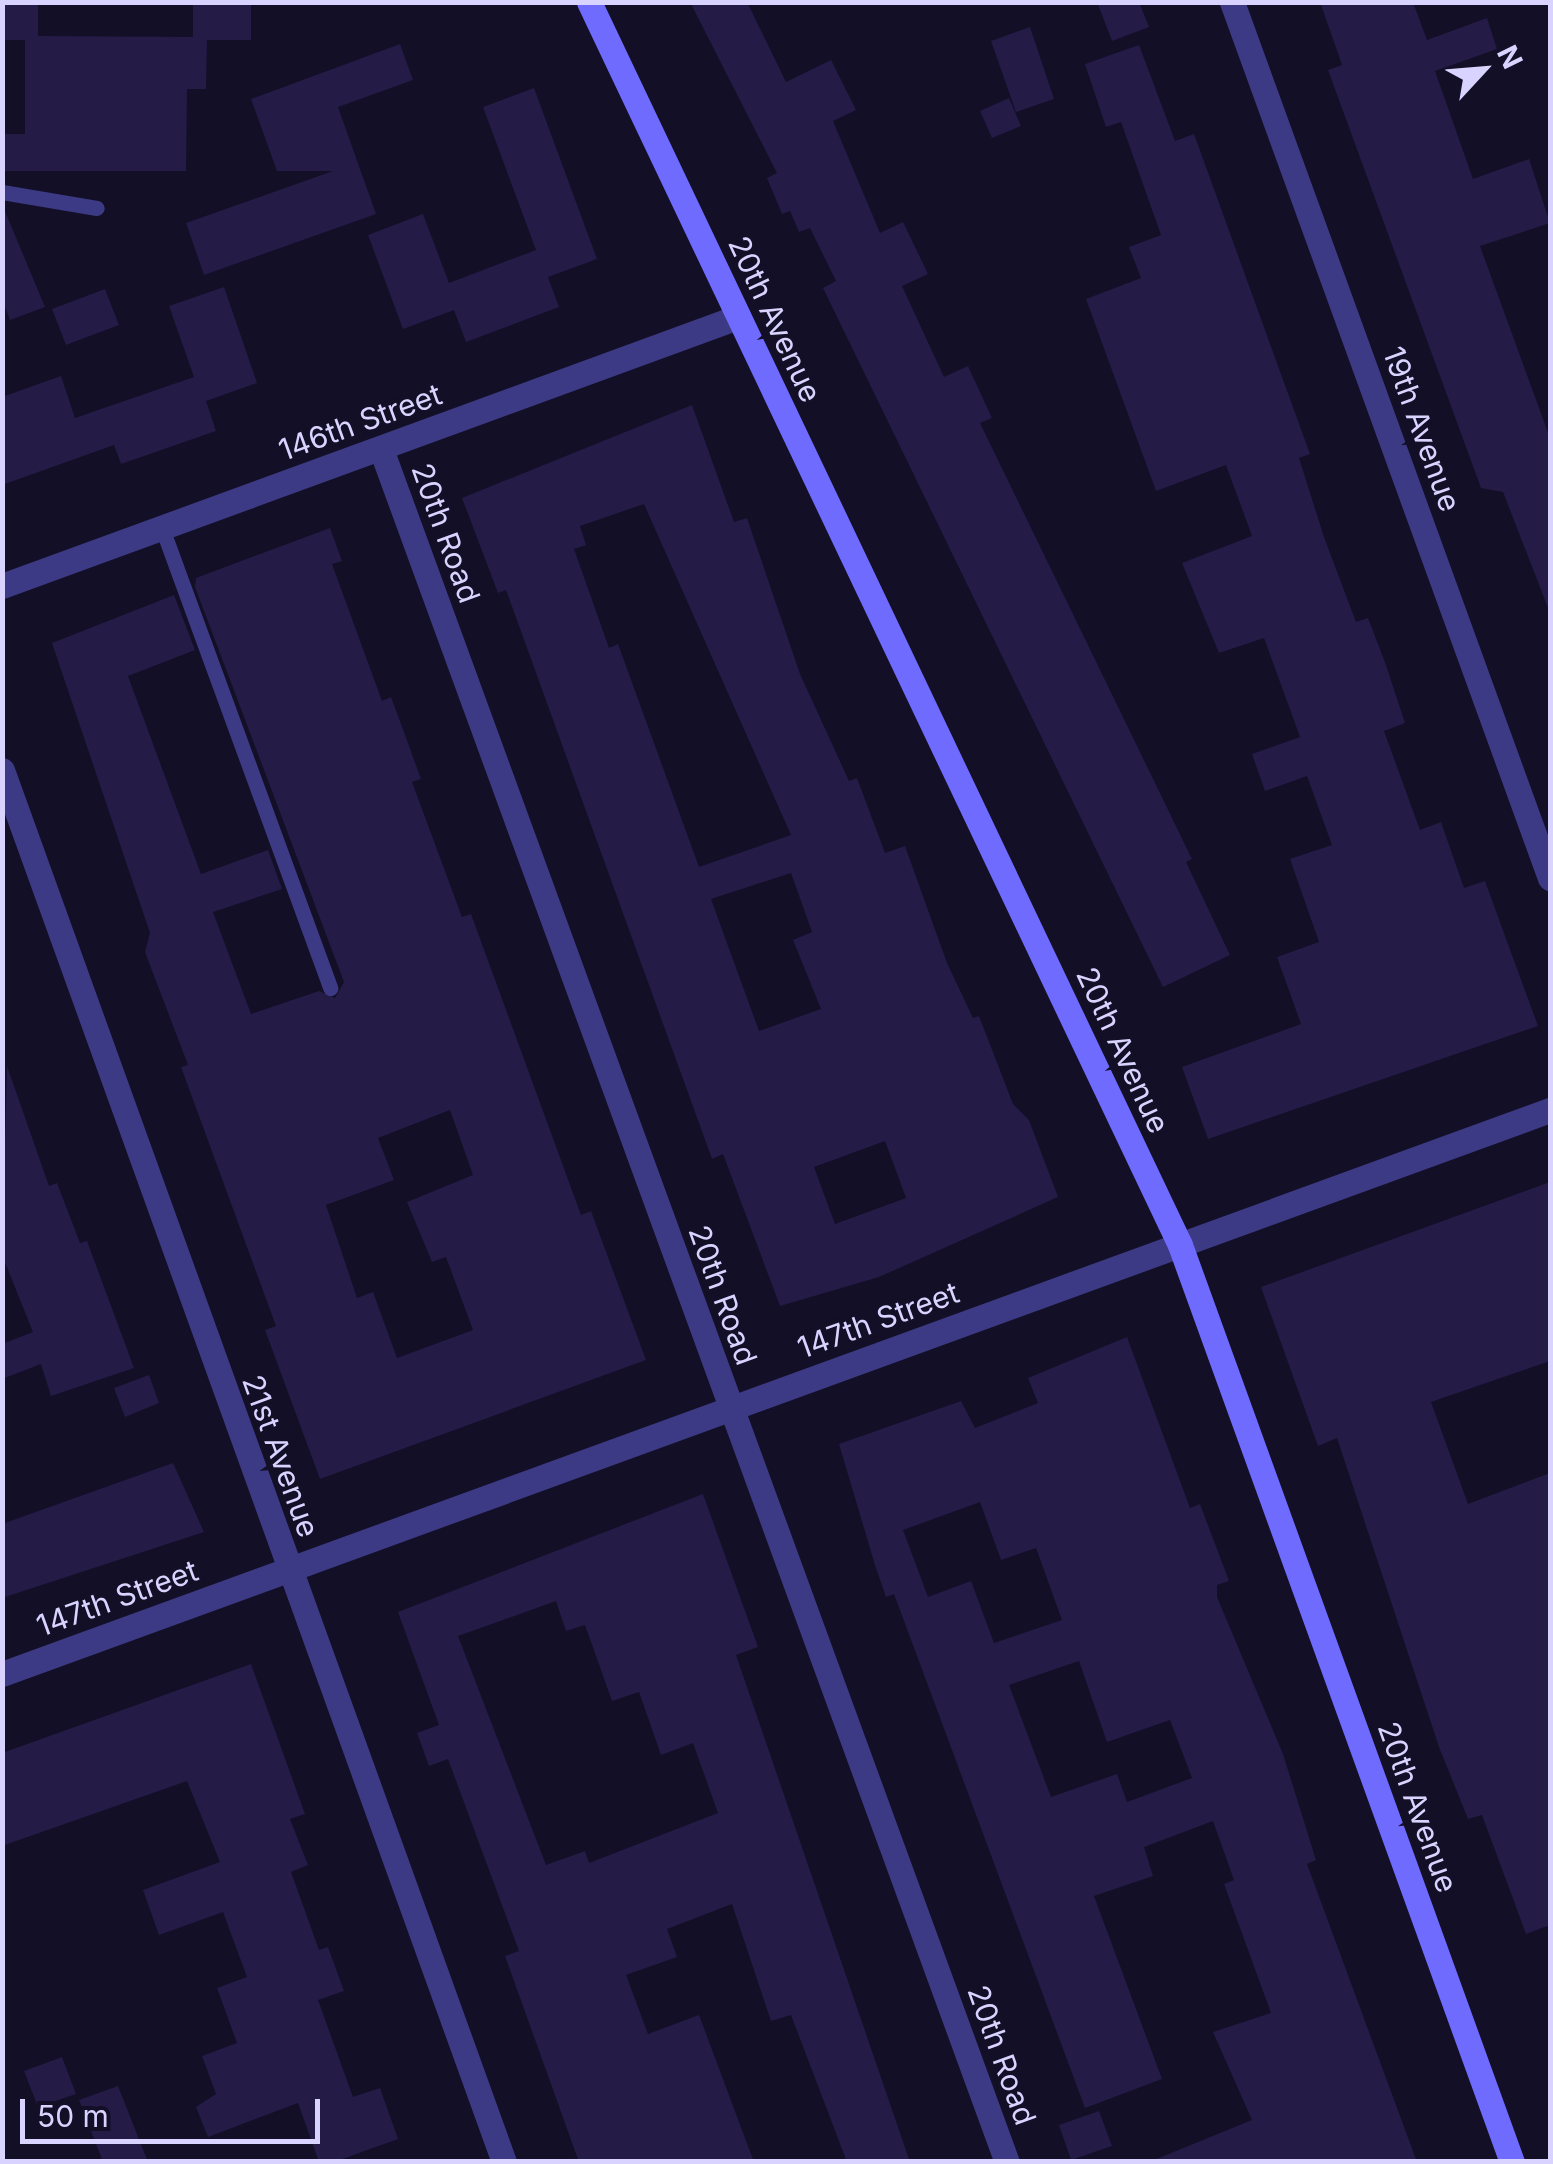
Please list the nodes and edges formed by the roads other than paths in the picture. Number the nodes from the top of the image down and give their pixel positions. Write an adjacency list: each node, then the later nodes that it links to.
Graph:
1 (589, 2): 5 (street, 20th Avenue)
2 (1232, 2): 10 (street, 19th Avenue)
3 (2, 192): 4 (lane)
4 (97, 208)
5 (738, 316): 6 (street, 146th Street); 13 (street, 20th Avenue)
6 (381, 449): 7 (street, 146th Street); 14 (street, 20th Road)
7 (162, 528): 8 (street, 146th Street); 11 (lane)
8 (2, 586)
9 (2, 770): 15 (street, 21st Avenue)
10 (1550, 878)
11 (330, 988)
12 (1550, 1110): 13 (street, 147th Street)
13 (1180, 1245): 14 (street, 147th Street); 19 (street, 20th Avenue)
14 (730, 1408): 15 (street, 147th Street); 18 (street, 20th Road)
15 (288, 1570): 16 (street, 147th Street); 17 (street, 21st Avenue)
16 (2, 1674)
17 (504, 2162)
18 (1007, 2162)
19 (1512, 2162)

